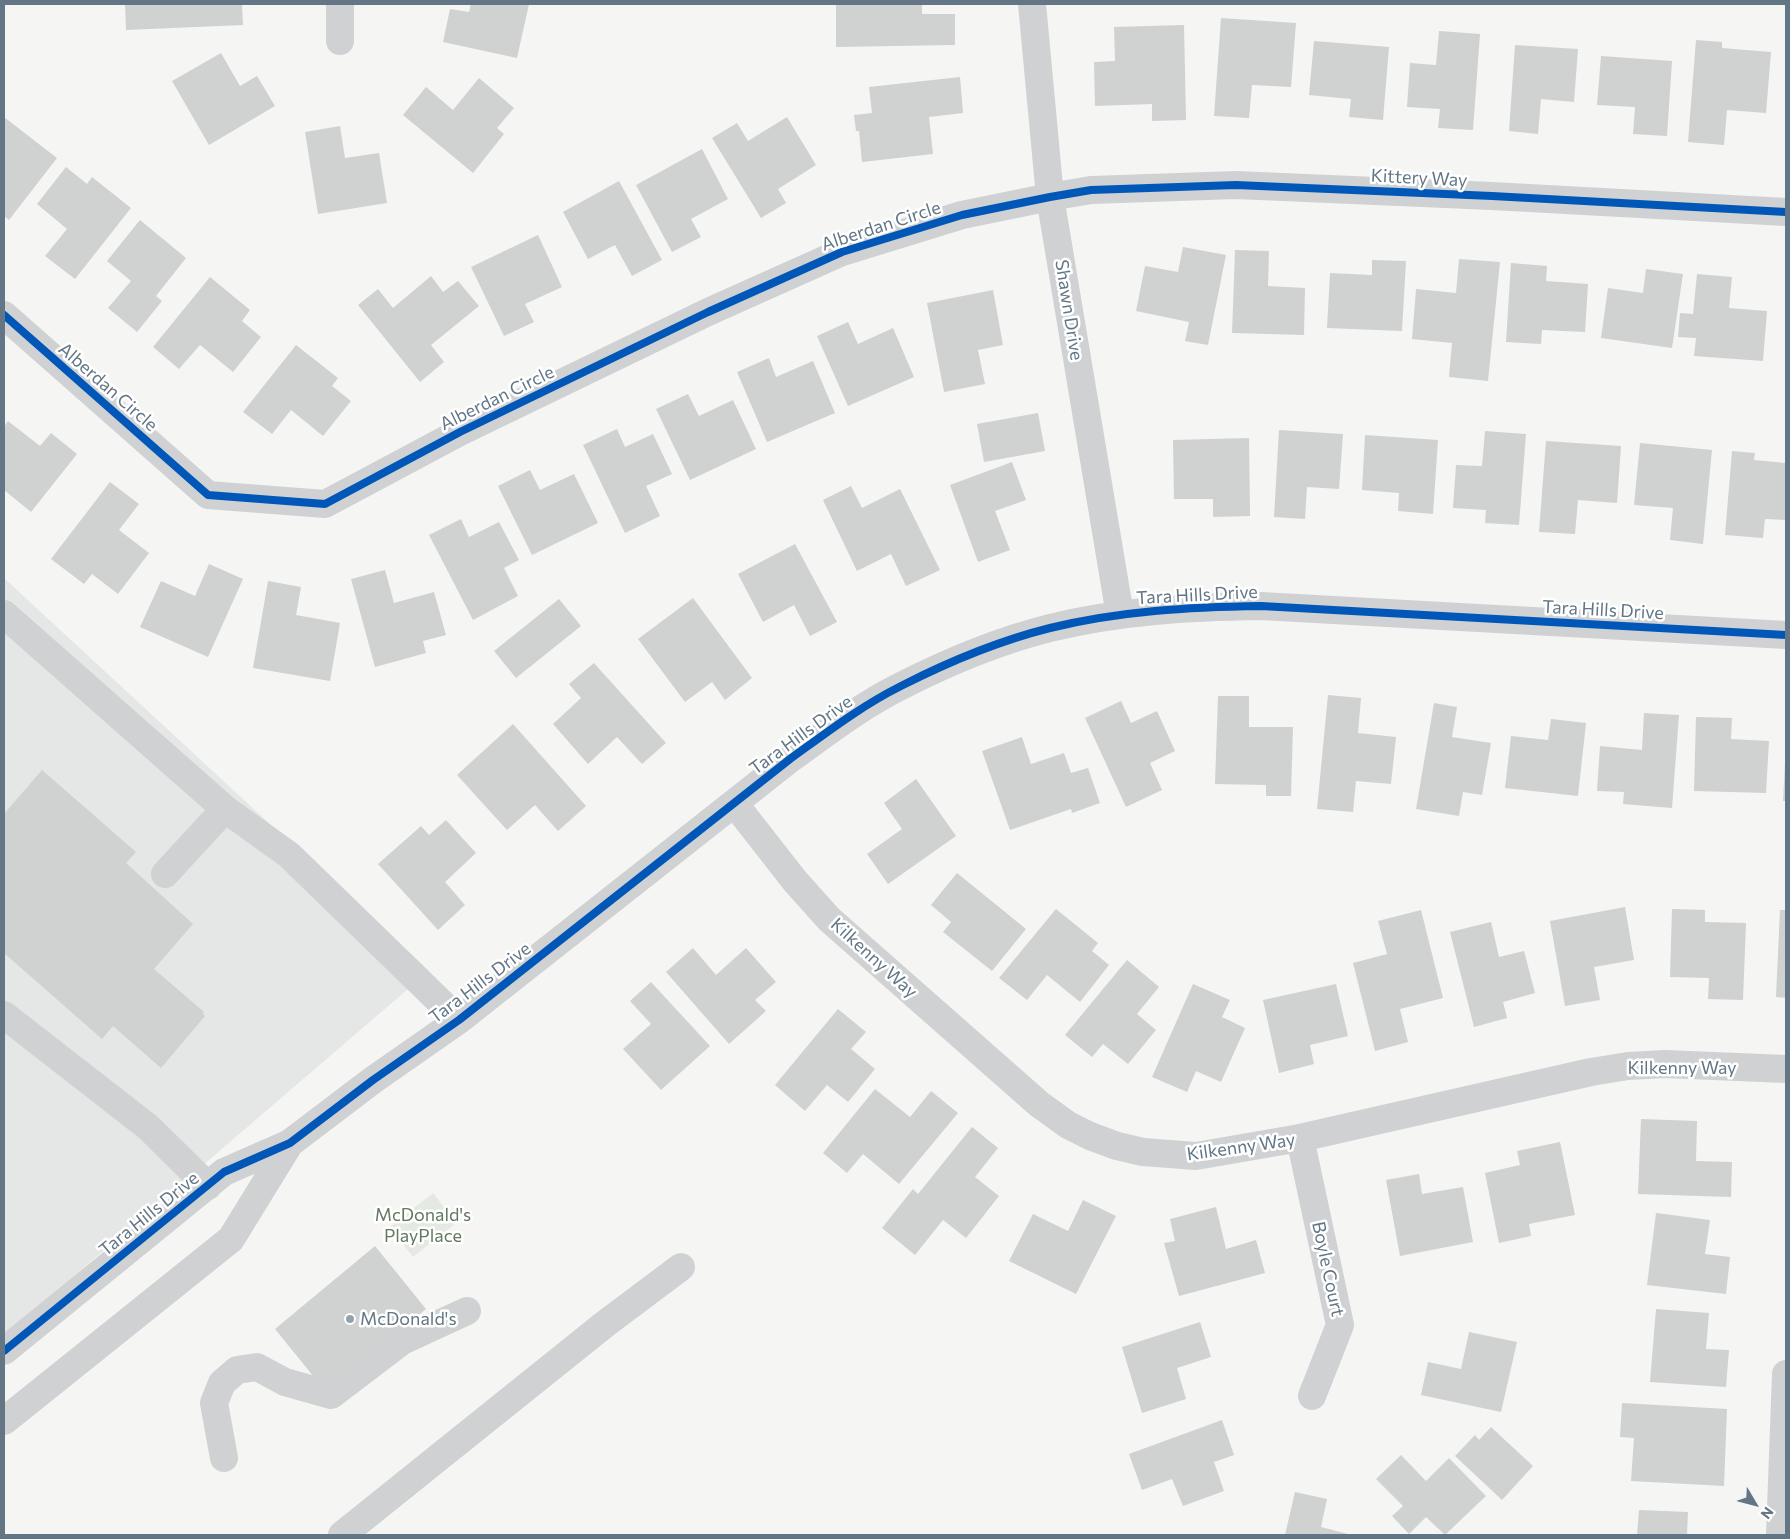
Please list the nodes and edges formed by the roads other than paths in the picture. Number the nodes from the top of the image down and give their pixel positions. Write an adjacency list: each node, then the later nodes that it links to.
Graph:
1 (340, 4): 3 (street)
2 (1032, 4): 4 (street, Shawn Drive)
3 (340, 41)
4 (1050, 197): 5 (street, Kittery Way); 6 (street, Alberdan Circle); 8 (street, Shawn Drive)
5 (1786, 212)
6 (4, 315)
7 (4, 614): 11 (street)
8 (1120, 615): 9 (street, Tara Hills Drive); 10 (street, Tara Hills Drive)
9 (1786, 635)
10 (734, 803): 14 (street, Tara Hills Drive); 16 (street, Kilkenny Way)
11 (225, 809): 12 (street); 14 (street)
12 (165, 874)
13 (4, 1015): 18 (street)
14 (459, 1020): 17 (street, Tara Hills Drive)
15 (1786, 1069): 16 (street, Kilkenny Way)
16 (1300, 1138): 23 (street, Boyle Court)
17 (290, 1143): 18 (street, Tara Hills Drive); 24 (street, Tara Hills Drive)
18 (208, 1186): 21 (street, Tara Hills Drive)
19 (681, 1267): 26 (street)
20 (467, 1311): 25 (street)
21 (4, 1351)
22 (1786, 1374): 27 (street)
23 (1312, 1396)
24 (4, 1421)
25 (224, 1458)
26 (342, 1535)
27 (1780, 1535)

